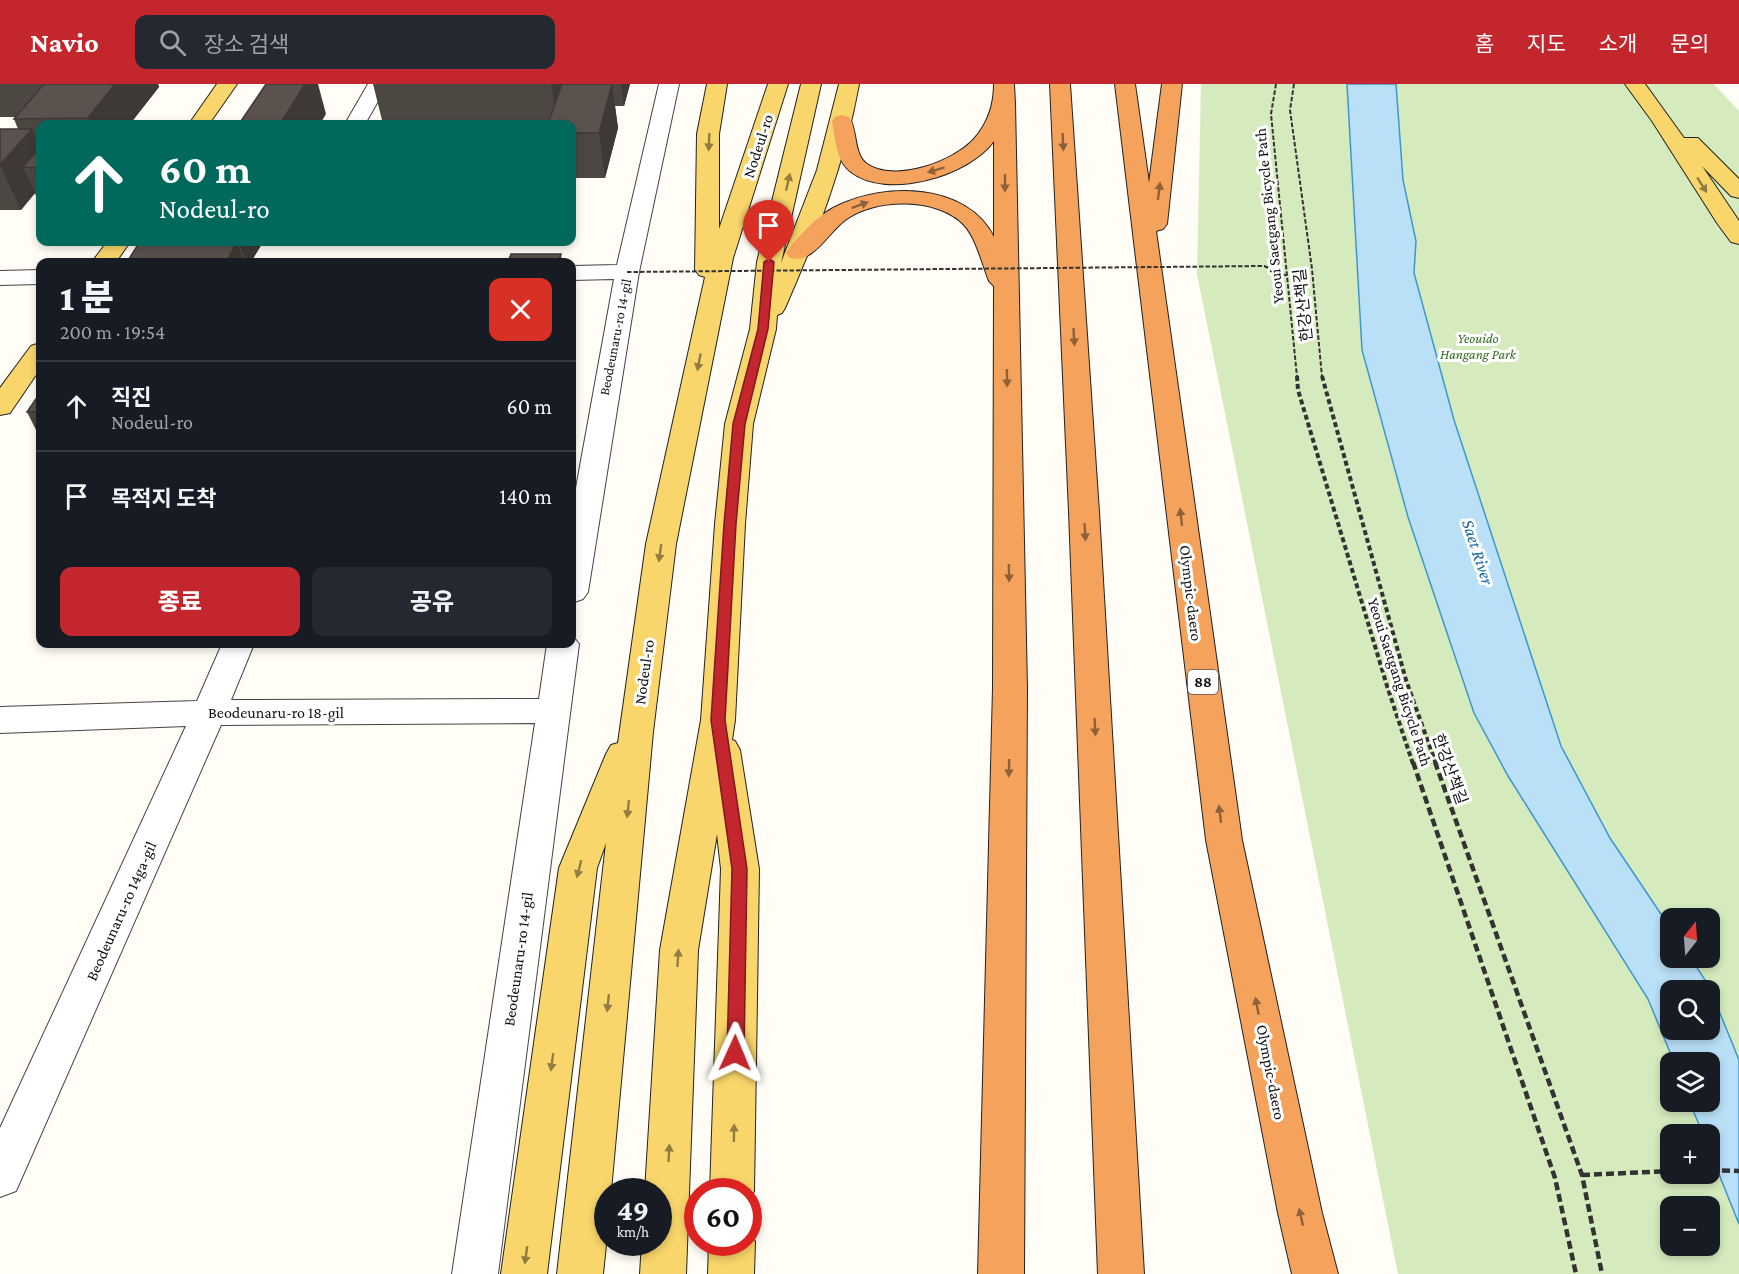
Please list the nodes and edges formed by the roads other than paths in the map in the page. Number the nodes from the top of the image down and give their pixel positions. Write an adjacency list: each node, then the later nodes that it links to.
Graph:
1 (227, 84): 14 (main road)
2 (378, 84): 15 (street)
3 (669, 84): 21 (street, Beodeunaru-ro 14-gil)
4 (717, 84): 26 (main road, one-way to 26)
5 (778, 84): 26 (main road, Nodeul-ro)
6 (811, 84): 27 (main road, one-way to 6)
7 (849, 84): 16 (main road)
8 (1060, 84): 47 (highway, one-way to 47)
9 (1125, 84): 20 (highway, Olympic-daero / 88)
10 (1172, 84): 20 (highway, one-way to 10)
11 (1635, 84): 13 (main road)
12 (1005, 94): 16 (highway, one-way to 16); 25 (highway, one-way to 25)
13 (1656, 110): 17 (main road); 18 (main road, one-way to 18)
14 (202, 120)
15 (357, 120)
16 (843, 121): 19 (main road)
17 (1739, 191)
18 (1739, 237)
19 (798, 253): 25 (highway, one-way to 25); 27 (main road)
20 (1149, 270): 48 (highway, Olympic-daero / 88, one-way to 20)
21 (627, 272): 22 (street); 30 (street, Beodeunaru-ro 14-gil)
22 (576, 273)
23 (36, 277): 24 (street)
24 (0, 278)
25 (1006, 293): 46 (highway, one-way to 46)
26 (706, 323): 35 (main road, Nodeul-ro, one-way to 35)
27 (763, 329): 37 (main road)
28 (36, 357): 29 (main road)
29 (0, 407)
30 (576, 567)
31 (236, 648): 34 (street, Beodeunaru-ro 14ga-gil)
32 (562, 648): 33 (street, Beodeunaru-ro 14-gil)
33 (552, 711): 34 (street, Beodeunaru-ro 18-gil); 41 (street, Beodeunaru-ro 14-gil)
34 (209, 713): 36 (street, Beodeunaru-ro 18-gil); 38 (street, Beodeunaru-ro 14ga-gil)
35 (638, 716): 42 (main road, one-way to 42); 43 (main road, Nodeul-ro, one-way to 43)
36 (0, 720)
37 (718, 720): 39 (main road, one-way to 37); 44 (main road, one-way to 37)
38 (0, 1176)
39 (732, 1178)
40 (732, 1256): 45 (main road)
41 (475, 1274)
42 (524, 1274)
43 (580, 1274)
44 (663, 1274)
45 (731, 1274)
46 (1000, 1274)
47 (1122, 1274)
48 (1315, 1274)

